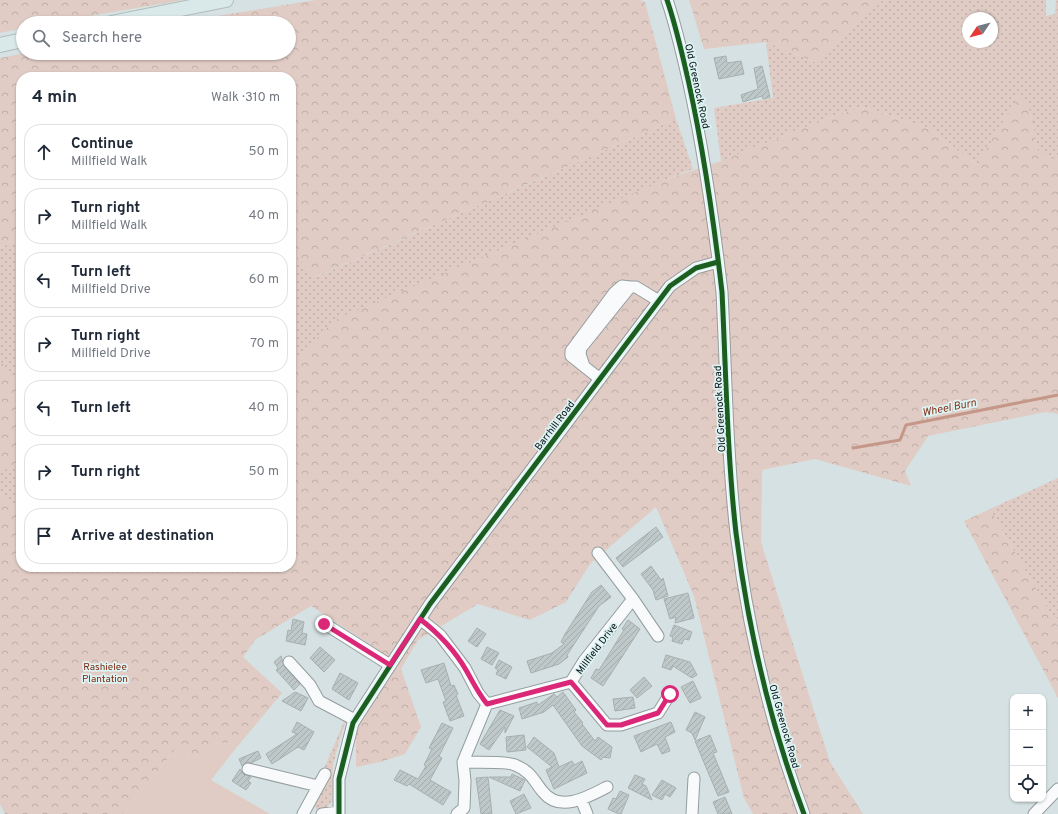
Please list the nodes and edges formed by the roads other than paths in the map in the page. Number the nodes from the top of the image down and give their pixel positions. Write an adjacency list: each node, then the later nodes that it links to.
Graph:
1 (226, 0): 3 (main road)
2 (667, 0): 6 (street, Old Greenock Road)
3 (146, 16)
4 (16, 42): 5 (main road)
5 (0, 45)
6 (718, 262): 7 (street, Barrhill Road); 34 (street, Old Greenock Road)
7 (659, 301): 8 (street, Barrhill Road); 8 (street)
8 (600, 379): 11 (street, Barrhill Road)
9 (598, 553): 10 (street)
10 (632, 599): 13 (street); 16 (street, Millfield Drive)
11 (420, 619): 15 (street, Barrhill Road); 18 (street)
12 (324, 624): 15 (street)
13 (658, 636)
14 (289, 662): 19 (street)
15 (390, 665): 19 (street, Barrhill Road)
16 (571, 682): 17 (street); 18 (street, Millfield Drive)
17 (670, 694)
18 (487, 704): 20 (street)
19 (355, 720): 28 (street, Barrhill Road)
20 (464, 762): 27 (street); 31 (street)
21 (248, 770): 24 (street)
22 (325, 774): 24 (street)
23 (694, 778): 33 (street)
24 (318, 786): 29 (street)
25 (607, 787): 27 (street)
26 (1058, 789): 35 (street)
27 (581, 799): 32 (street)
28 (339, 813): 30 (street)
29 (303, 814)
30 (322, 814)
31 (457, 814)
32 (587, 814)
33 (692, 814)
34 (804, 814)
35 (1034, 814)

